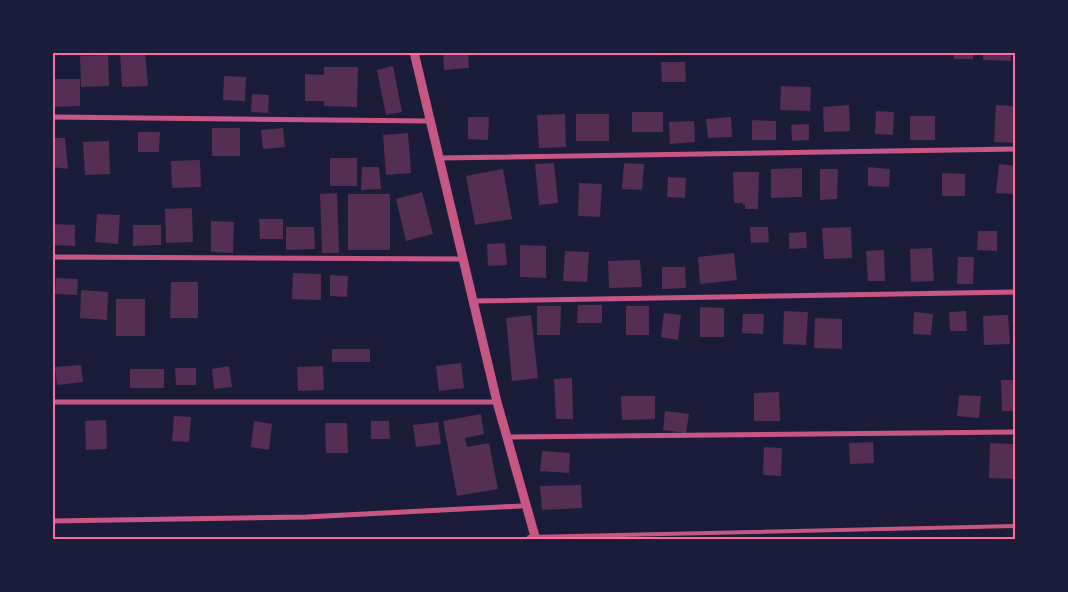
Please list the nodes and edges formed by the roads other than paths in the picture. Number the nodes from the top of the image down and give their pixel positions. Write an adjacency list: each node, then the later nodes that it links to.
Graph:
1 (414, 52): 3 (street)
2 (52, 117): 3 (street)
3 (430, 121): 5 (street)
4 (1016, 149): 5 (street)
5 (438, 158): 7 (street)
6 (52, 257): 7 (street)
7 (463, 259): 9 (street)
8 (1016, 292): 9 (street)
9 (473, 301): 11 (street)
10 (52, 402): 11 (street)
11 (497, 402): 13 (street)
12 (1016, 432): 13 (street)
13 (506, 437): 14 (street); 17 (street)
14 (521, 506): 15 (street); 17 (street)
15 (52, 521)
16 (1016, 526): 17 (lane)
17 (532, 538)

